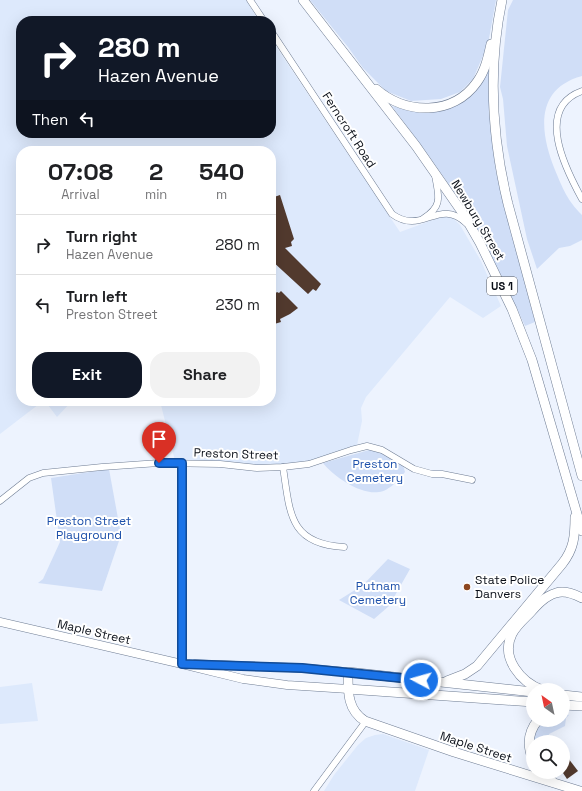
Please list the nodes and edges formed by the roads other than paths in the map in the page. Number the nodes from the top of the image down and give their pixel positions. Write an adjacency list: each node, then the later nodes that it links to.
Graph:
1 (250, 0): 4 (street)
2 (303, 0): 6 (main road, Newbury Street / US 1)
3 (502, 2): 6 (main road); 14 (main road, Newbury Street / US 1)
4 (261, 16)
5 (276, 39): 10 (street, Ferncroft Road)
6 (359, 71): 8 (main road, Newbury Street / US 1)
7 (582, 91): 9 (street)
8 (434, 171): 10 (street); 11 (main road, Newbury Street / US 1)
9 (582, 199)
10 (421, 220): 11 (street, Ferncroft Road)
11 (471, 228): 17 (main road, Newbury Street / US 1)
12 (182, 463): 13 (street, Preston Street); 16 (street, Preston Street); 22 (street)
13 (283, 467): 15 (street, Preston Street); 19 (street)
14 (582, 476)
15 (472, 480)
16 (0, 501)
17 (575, 506): 18 (main road, Newbury Street / US 1); 24 (main road)
18 (582, 531)
19 (344, 547)
20 (582, 598): 25 (main road)
21 (0, 622): 22 (main road, Maple Street)
22 (182, 664): 23 (main road, Maple Street); 26 (main road, Maple Street)
23 (348, 672): 24 (main road, Maple Street); 26 (main road)
24 (436, 682): 27 (main road, Maple Street)
25 (529, 683)
26 (348, 689): 30 (main road, Maple Street); 33 (main road)
27 (526, 691)
28 (570, 696): 29 (main road)
29 (582, 697)
30 (526, 702)
31 (570, 705): 32 (main road)
32 (582, 706)
33 (366, 721): 35 (main road, Maple Street); 36 (street)
34 (551, 779): 35 (main road)
35 (559, 785): 37 (main road, Maple Street)
36 (314, 791)
37 (580, 791)

